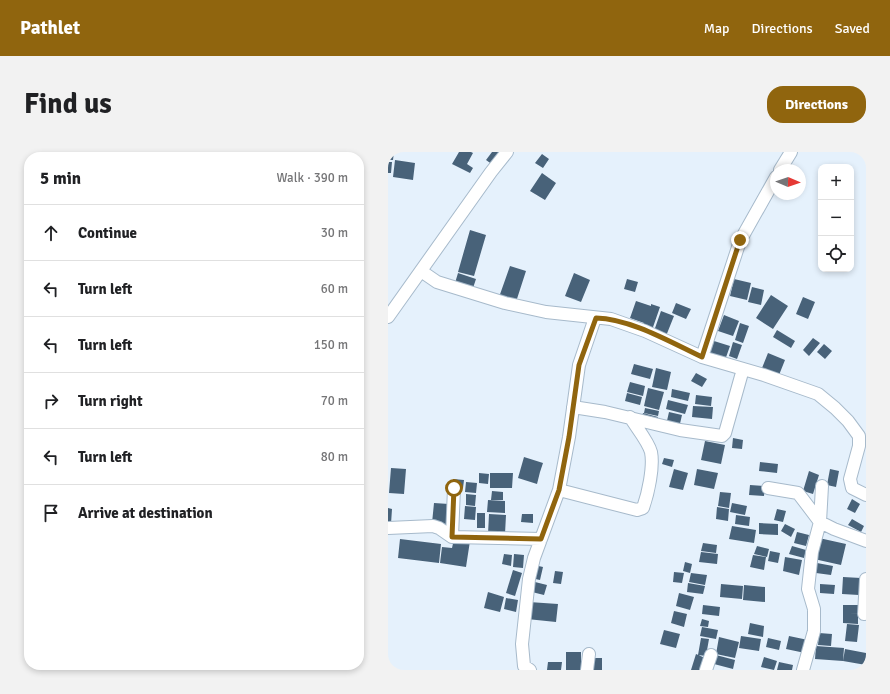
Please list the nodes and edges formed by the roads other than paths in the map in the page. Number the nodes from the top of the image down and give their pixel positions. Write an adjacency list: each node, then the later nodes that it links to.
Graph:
1 (507, 152): 5 (street)
2 (791, 152): 3 (street)
3 (784, 164)
4 (770, 188): 8 (street)
5 (421, 271): 6 (street); 7 (street)
6 (388, 317)
7 (596, 318): 8 (street); 10 (street)
8 (702, 357): 9 (street)
9 (743, 369): 11 (street); 16 (street)
10 (573, 407): 11 (street); 15 (street)
11 (630, 417): 15 (street)
12 (822, 486): 17 (street)
13 (454, 488): 19 (street)
14 (768, 488): 17 (street)
15 (559, 490): 20 (street)
16 (866, 495)
17 (820, 522): 21 (street); 29 (street)
18 (388, 528): 19 (street)
19 (452, 537): 20 (street)
20 (541, 539): 26 (street)
21 (866, 541)
22 (866, 579): 23 (street)
23 (864, 614)
24 (589, 654): 27 (street)
25 (711, 655): 28 (street)
26 (530, 670)
27 (587, 670)
28 (706, 670)
29 (804, 670)

